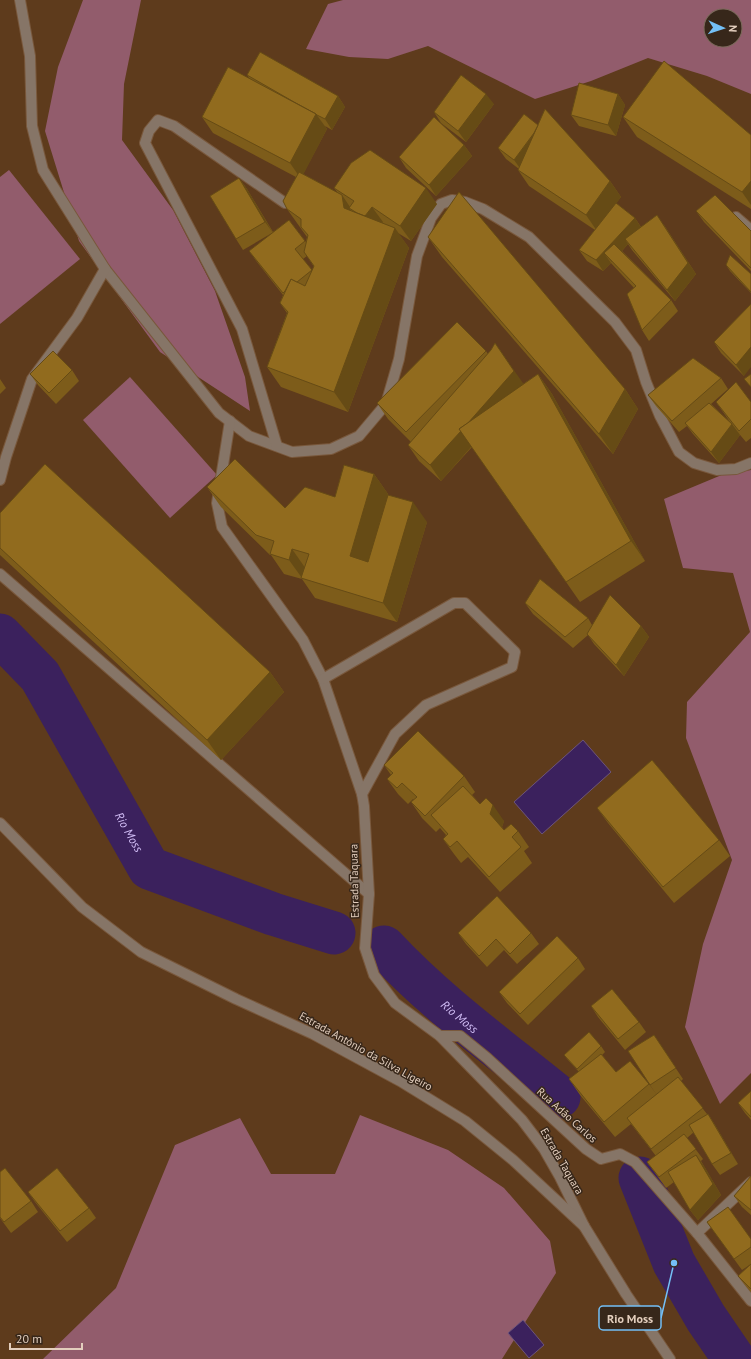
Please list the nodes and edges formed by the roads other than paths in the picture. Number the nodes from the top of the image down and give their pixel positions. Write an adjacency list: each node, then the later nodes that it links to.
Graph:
1 (20, 0): 5 (street)
2 (285, 203): 7 (street)
3 (728, 210): 4 (street)
4 (751, 230)
5 (105, 269): 6 (street); 9 (street)
6 (230, 422): 7 (street); 11 (street, Estrada Taquara)
7 (277, 446): 8 (street)
8 (751, 463)
9 (0, 480)
10 (0, 574): 14 (street)
11 (323, 679): 12 (street, Estrada Taquara); 12 (street)
12 (362, 794): 14 (street, Estrada Taquara)
13 (0, 823): 17 (street, Estrada Antônio da Silva Ligeiro)
14 (369, 894): 15 (street, Estrada Taquara)
15 (440, 1036): 17 (street, Estrada Taquara); 18 (street, Rua Adão Carlos)
16 (751, 1182): 18 (street)
17 (584, 1226): 20 (street, Estrada Antônio da Silva Ligeiro)
18 (697, 1233): 19 (street, Rua Adão Carlos)
19 (751, 1301)
20 (670, 1359)

